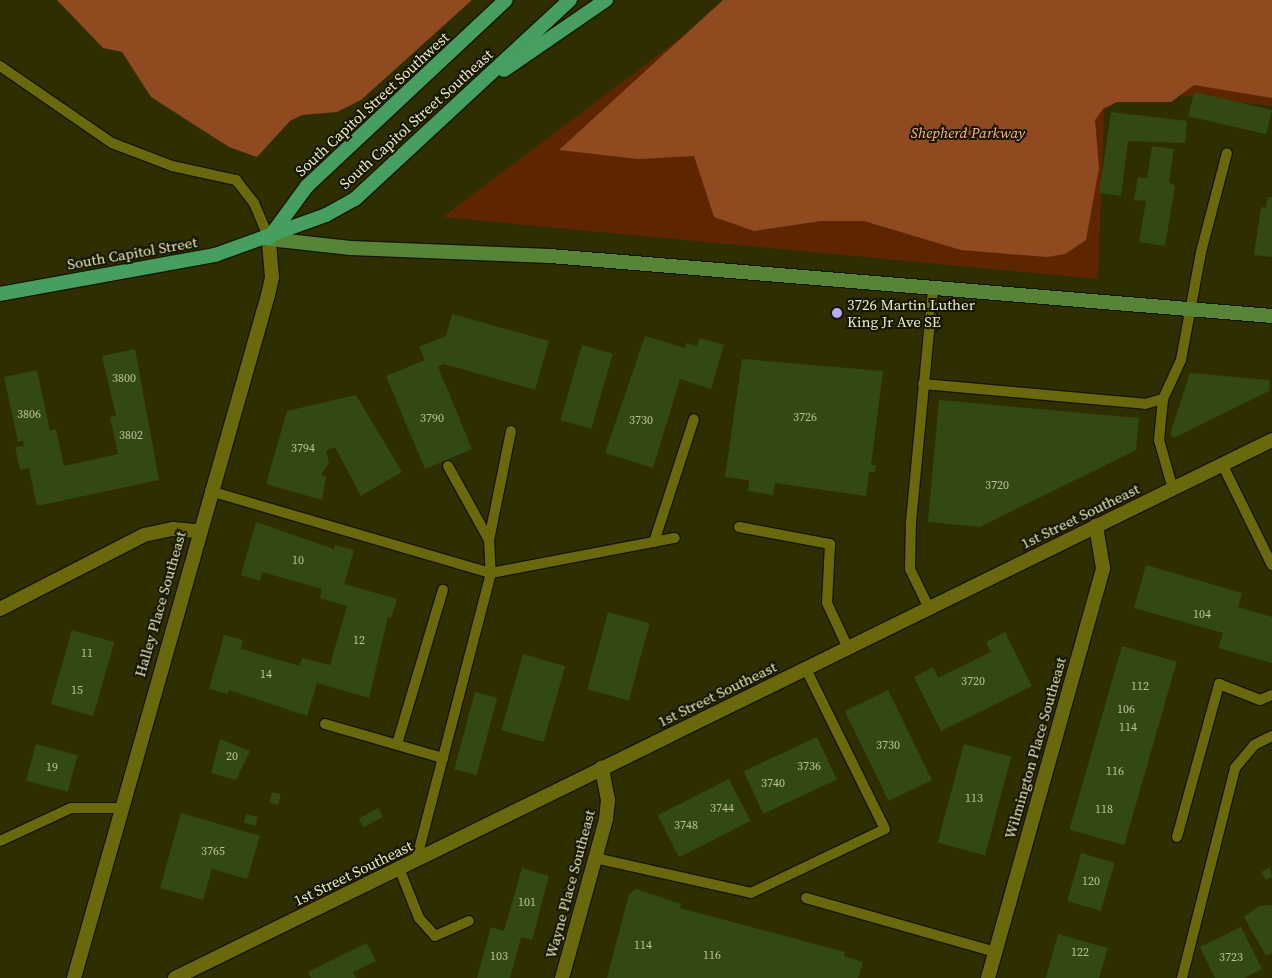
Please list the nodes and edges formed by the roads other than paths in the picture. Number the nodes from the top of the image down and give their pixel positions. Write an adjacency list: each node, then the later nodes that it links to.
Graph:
1 (506, 0): 7 (main road, South Capitol Street Southwest)
2 (570, 0): 5 (main road, South Capitol Street Southeast)
3 (606, 0): 5 (main road)
4 (0, 66): 7 (lane)
5 (474, 90): 7 (main road, South Capitol Street Southeast)
6 (1227, 153): 10 (lane)
7 (269, 239): 8 (main road); 9 (main road, South Capitol Street); 20 (street, Halley Place Southeast)
8 (933, 289): 10 (main road); 12 (lane)
9 (0, 294)
10 (1189, 309): 11 (main road); 13 (lane)
11 (1272, 316)
12 (924, 384): 13 (lane); 30 (lane)
13 (1163, 399): 19 (lane)
14 (694, 419): 26 (lane)
15 (511, 430): 25 (lane)
16 (1272, 440): 17 (street, 1st Street Southeast)
17 (1222, 464): 19 (street, 1st Street Southeast); 27 (lane)
18 (448, 466): 25 (lane)
19 (1173, 489): 21 (street, 1st Street Southeast)
20 (210, 491): 23 (street, Halley Place Southeast); 28 (lane)
21 (1096, 526): 30 (street, 1st Street Southeast); 48 (street, Wilmington Place Southeast)
22 (740, 527): 32 (lane)
23 (198, 531): 31 (street); 40 (street, Halley Place Southeast)
24 (675, 538): 26 (lane)
25 (489, 540): 28 (lane)
26 (654, 542): 28 (lane)
27 (1272, 565)
28 (492, 573): 38 (lane)
29 (443, 590): 37 (lane)
30 (930, 608): 32 (street, 1st Street Southeast)
31 (0, 609)
32 (848, 648): 33 (street, 1st Street Southeast)
33 (806, 668): 39 (street, 1st Street Southeast); 43 (lane)
34 (1272, 695): 41 (lane)
35 (325, 724): 37 (lane)
36 (1272, 736): 53 (lane)
37 (398, 744): 38 (lane)
38 (443, 758): 44 (lane)
39 (602, 768): 43 (street, Wayne Place Southeast); 44 (street, 1st Street Southeast)
40 (120, 808): 42 (lane); 49 (street, Halley Place Southeast)
41 (1177, 837)
42 (0, 842)
43 (595, 858): 51 (street, Wayne Place Southeast)
44 (416, 860): 45 (street, 1st Street Southeast)
45 (399, 868): 47 (lane); 50 (street, 1st Street Southeast)
46 (806, 898): 48 (lane)
47 (469, 921)
48 (996, 952): 52 (street, Wilmington Place Southeast)
49 (74, 978)
50 (175, 978)
51 (562, 978)
52 (988, 978)
53 (1182, 978)

